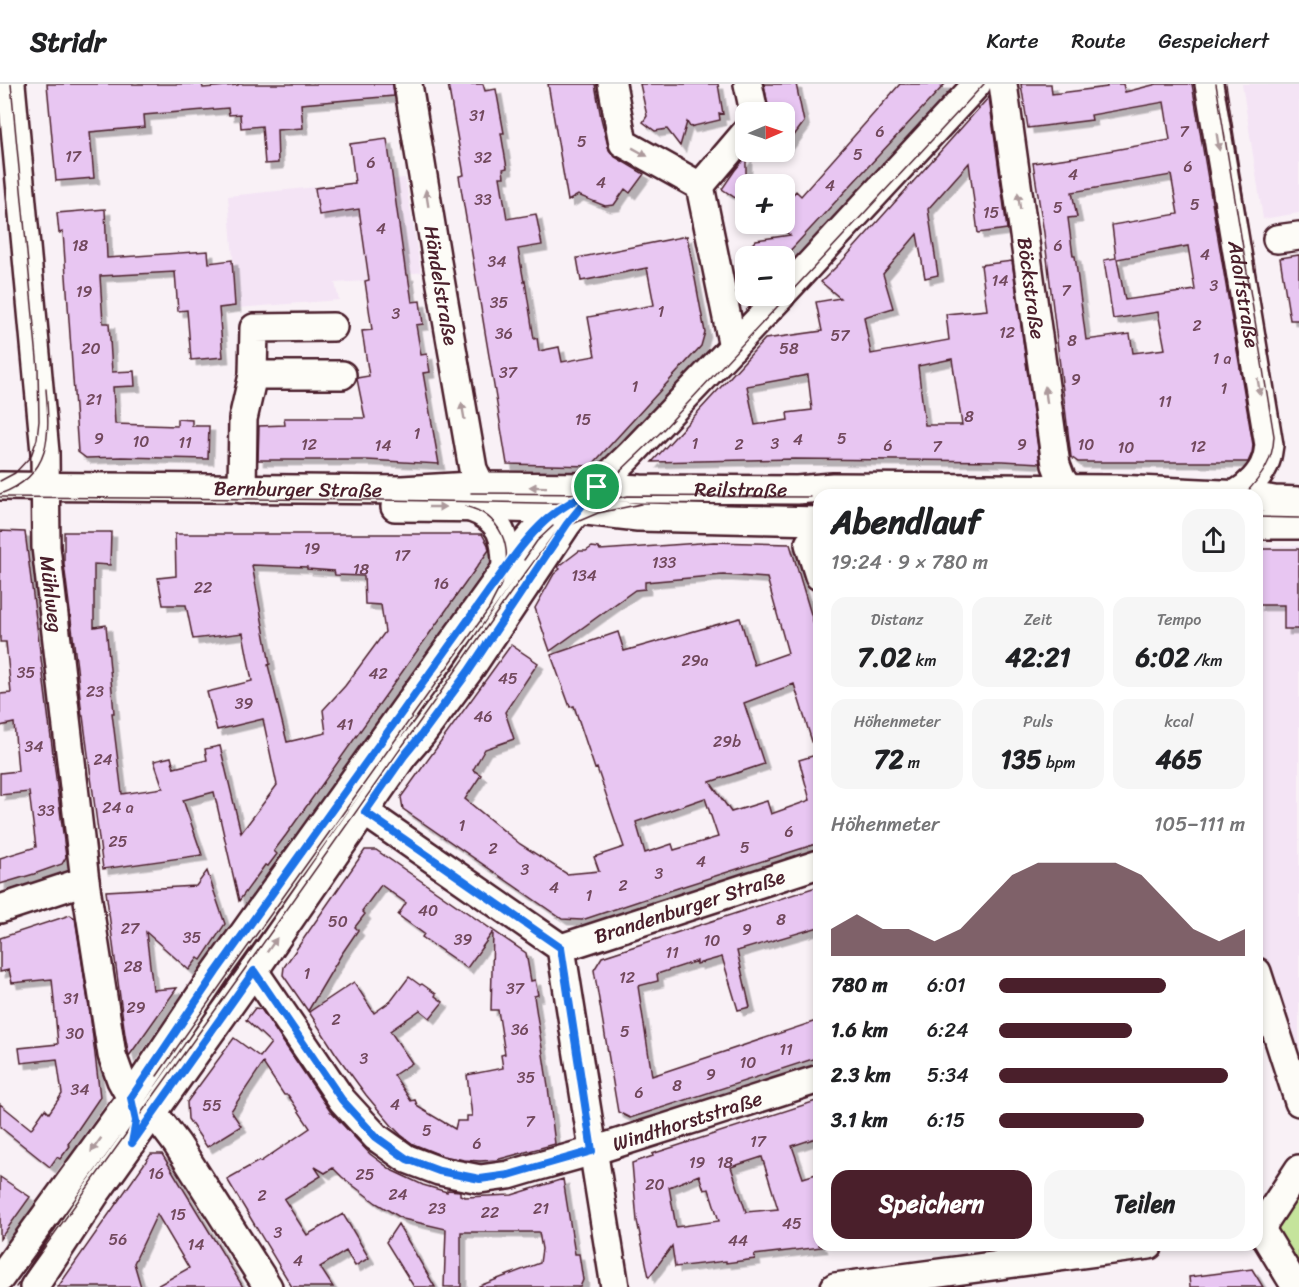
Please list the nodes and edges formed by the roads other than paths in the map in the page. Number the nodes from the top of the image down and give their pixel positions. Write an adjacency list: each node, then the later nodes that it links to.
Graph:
1 (11, 84): 24 (street, Mühlweg)
2 (408, 84): 25 (street, Händelstraße, one-way to 2)
3 (612, 84): 10 (street, one-way to 10)
4 (748, 84): 8 (street)
5 (976, 84): 11 (street)
6 (1003, 84): 18 (street, Böckstraße, one-way to 6)
7 (1209, 84): 21 (street, Adolfstraße, one-way to 21)
8 (752, 102)
9 (735, 145): 10 (street)
10 (700, 186): 14 (street)
11 (795, 280)
12 (772, 306): 14 (street)
13 (333, 327): 15 (street)
14 (733, 347): 29 (street)
15 (253, 375): 16 (street); 19 (street)
16 (342, 375)
17 (0, 486): 24 (street, Bernburger Straße)
18 (1068, 488): 20 (street, Reilstraße); 22 (street, Reilstraße)
19 (242, 489): 24 (street, Bernburger Straße); 25 (street, Bernburger Straße)
20 (1077, 489)
21 (1245, 489)
22 (796, 490): 23 (street); 29 (street, Reilstraße)
23 (813, 492)
24 (46, 494): 25 (street, Bernburger Straße, one-way to 25); 27 (street, Bernburger Straße); 37 (street, Mühlweg)
25 (476, 497): 29 (street, Bernburger Straße, one-way to 25); 29 (street, Bernburger Straße); 34 (street)
26 (1263, 498): 28 (street, Reilstraße)
27 (0, 500)
28 (1299, 501)
29 (583, 505): 30 (street, Reilstraße); 33 (street, Reilstraße); 34 (street); 35 (street)
30 (813, 506)
31 (1263, 525): 32 (street)
32 (1299, 525)
33 (813, 532)
34 (506, 568): 44 (street)
35 (365, 812): 39 (street); 40 (street, one-way to 35)
36 (813, 866): 39 (street, Brandenburger Straße)
37 (85, 881): 38 (street); 44 (street, Mühlweg)
38 (0, 909)
39 (561, 948): 48 (street)
40 (254, 971): 46 (street); 48 (street, Windthorststraße)
41 (1263, 986): 42 (street)
42 (1292, 1056): 45 (street)
43 (813, 1081): 48 (street, Windthorststraße)
44 (131, 1098): 47 (street, Mühlweg); 54 (street, one-way to 54)
45 (1299, 1102)
46 (153, 1112): 47 (street); 57 (street)
47 (132, 1143): 56 (street)
48 (592, 1151): 58 (street)
49 (1299, 1169): 50 (street)
50 (1263, 1225)
51 (1263, 1236): 55 (street)
52 (1051, 1251): 53 (street)
53 (1035, 1252): 59 (street)
54 (0, 1278)
55 (1294, 1284)
56 (34, 1287)
57 (268, 1287)
58 (615, 1287)
59 (835, 1287)

